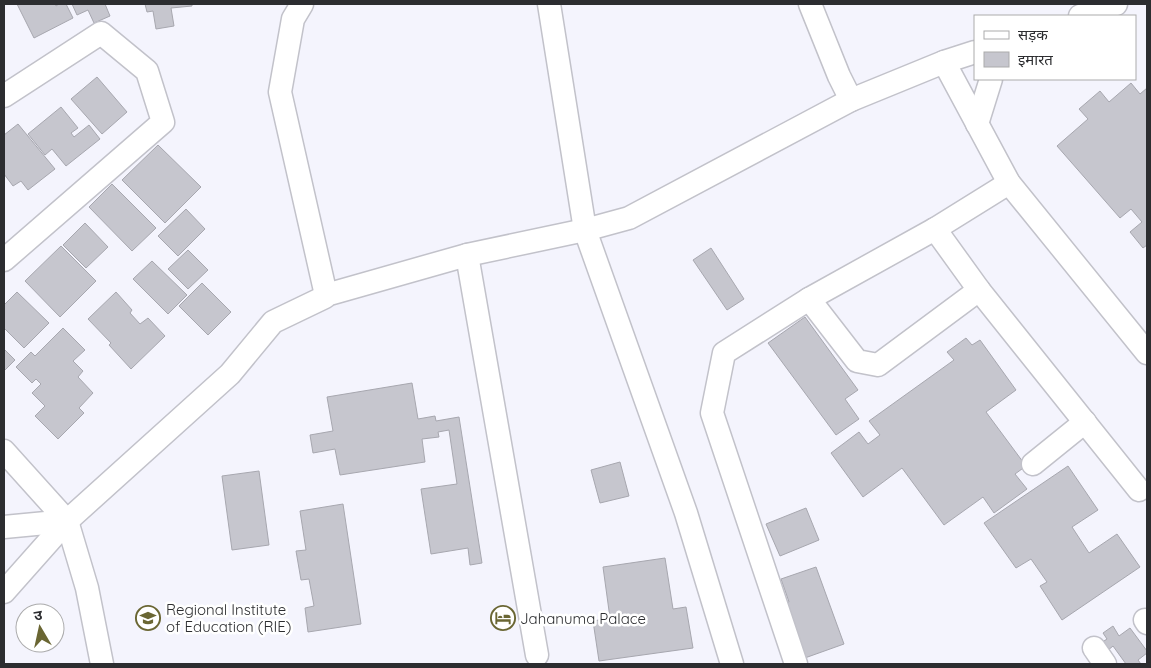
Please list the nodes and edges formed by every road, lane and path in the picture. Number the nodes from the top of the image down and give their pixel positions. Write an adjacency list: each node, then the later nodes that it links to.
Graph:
1 (302, 4): 18 (street)
2 (549, 4): 14 (street)
3 (810, 4): 10 (street)
4 (1116, 4): 5 (street)
5 (1083, 15)
6 (974, 52): 7 (street)
7 (944, 62): 10 (street); 11 (street)
8 (991, 80): 11 (street)
9 (4, 96): 16 (street)
10 (851, 100): 14 (street)
11 (977, 124): 12 (street)
12 (1009, 182): 13 (street); 20 (street)
13 (935, 229): 17 (street); 19 (street)
14 (584, 230): 15 (street); 30 (street)
15 (467, 255): 18 (street); 28 (street)
16 (4, 260)
17 (980, 290): 19 (street); 21 (street)
18 (326, 295): 25 (street)
19 (809, 299): 31 (street)
20 (1147, 353)
21 (1085, 422): 23 (street); 24 (street)
22 (4, 451): 25 (street)
23 (1032, 464)
24 (1139, 490)
25 (67, 521): 26 (street); 27 (street); 29 (street)
26 (4, 527)
27 (4, 592)
28 (537, 655)
29 (103, 664)
30 (732, 664)
31 (796, 664)

